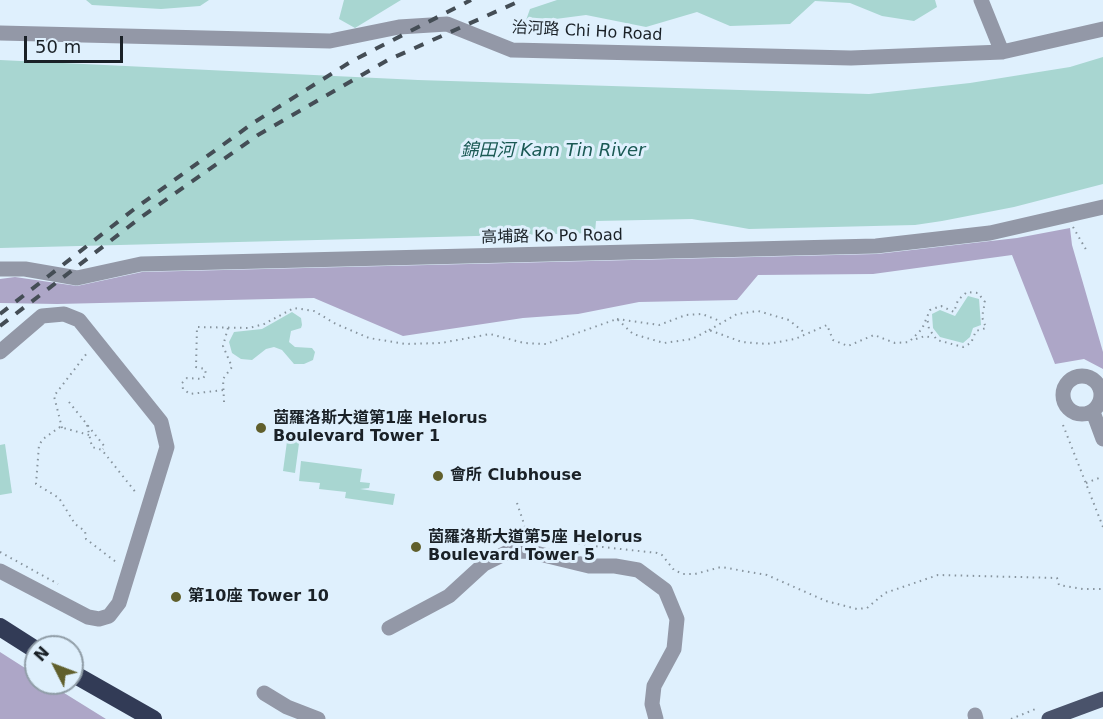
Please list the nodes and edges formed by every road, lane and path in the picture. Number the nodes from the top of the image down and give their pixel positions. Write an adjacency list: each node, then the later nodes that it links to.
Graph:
1 (981, 0): 4 (street)
2 (1103, 29): 4 (street, 治河路 Chi Ho Road)
3 (0, 33): 4 (street, 治河路 Chi Ho Road)
4 (1002, 52)
5 (1103, 207): 6 (street, 高埔路 Ko Po Road)
6 (1070, 216): 7 (path); 8 (street, 高埔路 Ko Po Road)
7 (1088, 253)
8 (0, 269)
9 (927, 317): 15 (path); 16 (path); 16 (path)
10 (617, 319): 11 (path); 12 (path); 13 (path)
11 (720, 321): 13 (path); 14 (path)
12 (228, 327): 19 (path); 19 (path)
13 (709, 330): 14 (path)
14 (806, 334): 15 (path)
15 (913, 340): 16 (path)
16 (938, 340)
17 (91, 349): 25 (path)
18 (0, 352): 38 (street)
19 (223, 390): 21 (path)
20 (69, 402): 24 (path)
21 (224, 402)
22 (1093, 412): 27 (street)
23 (1063, 424): 30 (path)
24 (87, 425): 26 (path); 28 (path)
25 (62, 428): 26 (path); 37 (path)
26 (89, 435): 28 (path)
27 (1103, 438)
28 (102, 450): 31 (path)
29 (1100, 478): 30 (path)
30 (1086, 483): 34 (path)
31 (142, 500)
32 (517, 503): 40 (path)
33 (1103, 512): 34 (path)
34 (1098, 513): 35 (path)
35 (1103, 526)
36 (0, 552): 39 (path)
37 (121, 566)
38 (0, 571)
39 (62, 586)
40 (1103, 589)
41 (0, 627): 43 (highway)
42 (389, 628): 49 (street)
43 (24, 642)
44 (84, 679): 47 (highway)
45 (264, 693): 48 (street)
46 (1103, 699): 50 (main road)
47 (153, 719)
48 (318, 719)
49 (656, 719)
50 (1049, 719)

